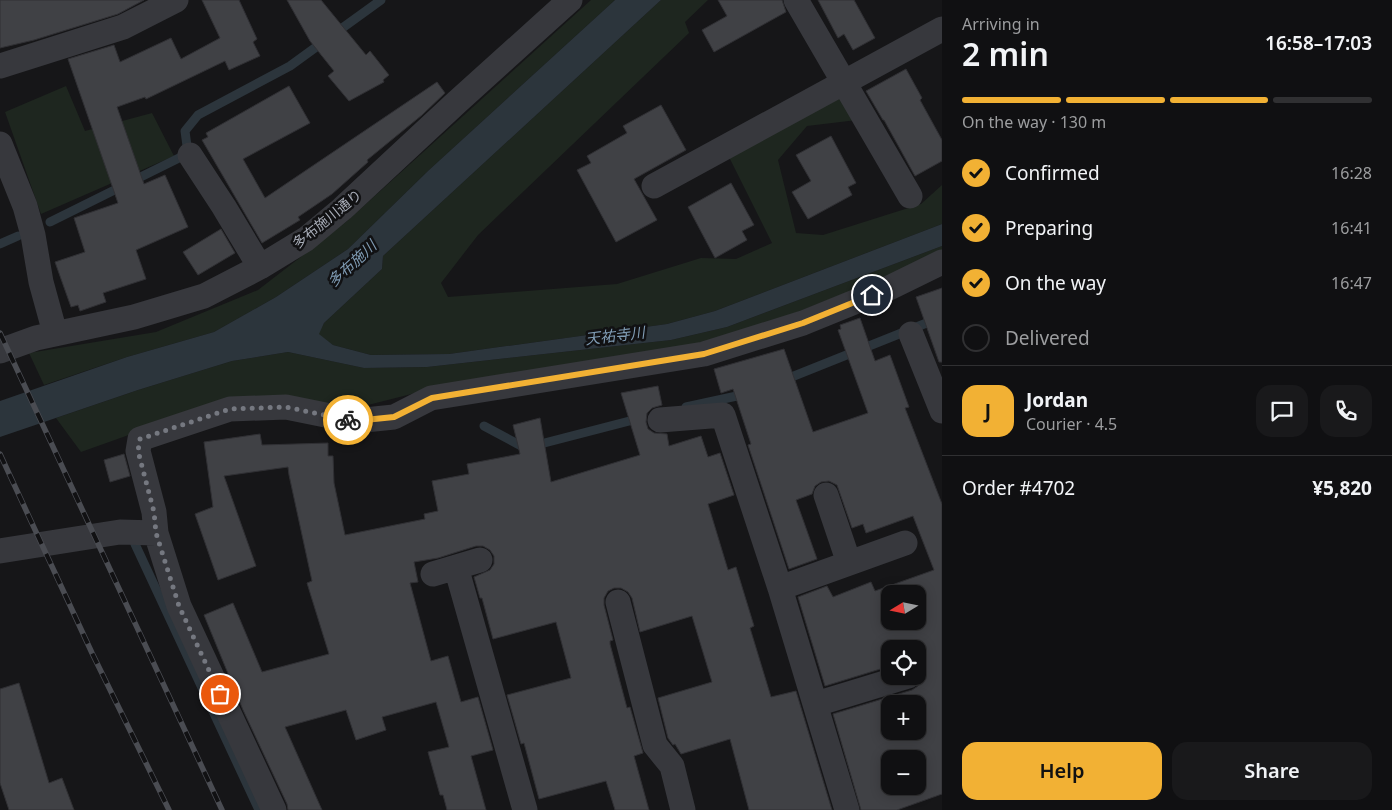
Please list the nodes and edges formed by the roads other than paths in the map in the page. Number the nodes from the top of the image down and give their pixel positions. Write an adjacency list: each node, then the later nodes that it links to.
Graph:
1 (176, 0): 5 (street)
2 (570, 0): 12 (street, 多布施川通り)
3 (796, 0): 6 (street)
4 (942, 29): 6 (street)
5 (0, 66)
6 (844, 83): 9 (street); 10 (street)
7 (0, 144): 13 (street)
8 (190, 155): 12 (street)
9 (654, 186)
10 (910, 196)
11 (942, 262): 19 (street)
12 (260, 267): 13 (street, 多布施川通り)
13 (55, 333): 15 (street, 多布施川通り)
14 (911, 334): 16 (street)
15 (0, 351)
16 (942, 411)
17 (660, 420): 24 (street)
18 (826, 495): 23 (street)
19 (156, 533): 21 (street); 28 (street)
20 (905, 544): 23 (street)
21 (0, 551)
22 (480, 560): 29 (street)
23 (849, 563): 24 (street)
24 (780, 588): 27 (street)
25 (618, 602): 30 (street)
26 (881, 684): 27 (street)
27 (816, 704): 31 (street)
28 (274, 810)
29 (526, 810)
30 (683, 810)
31 (846, 810)

